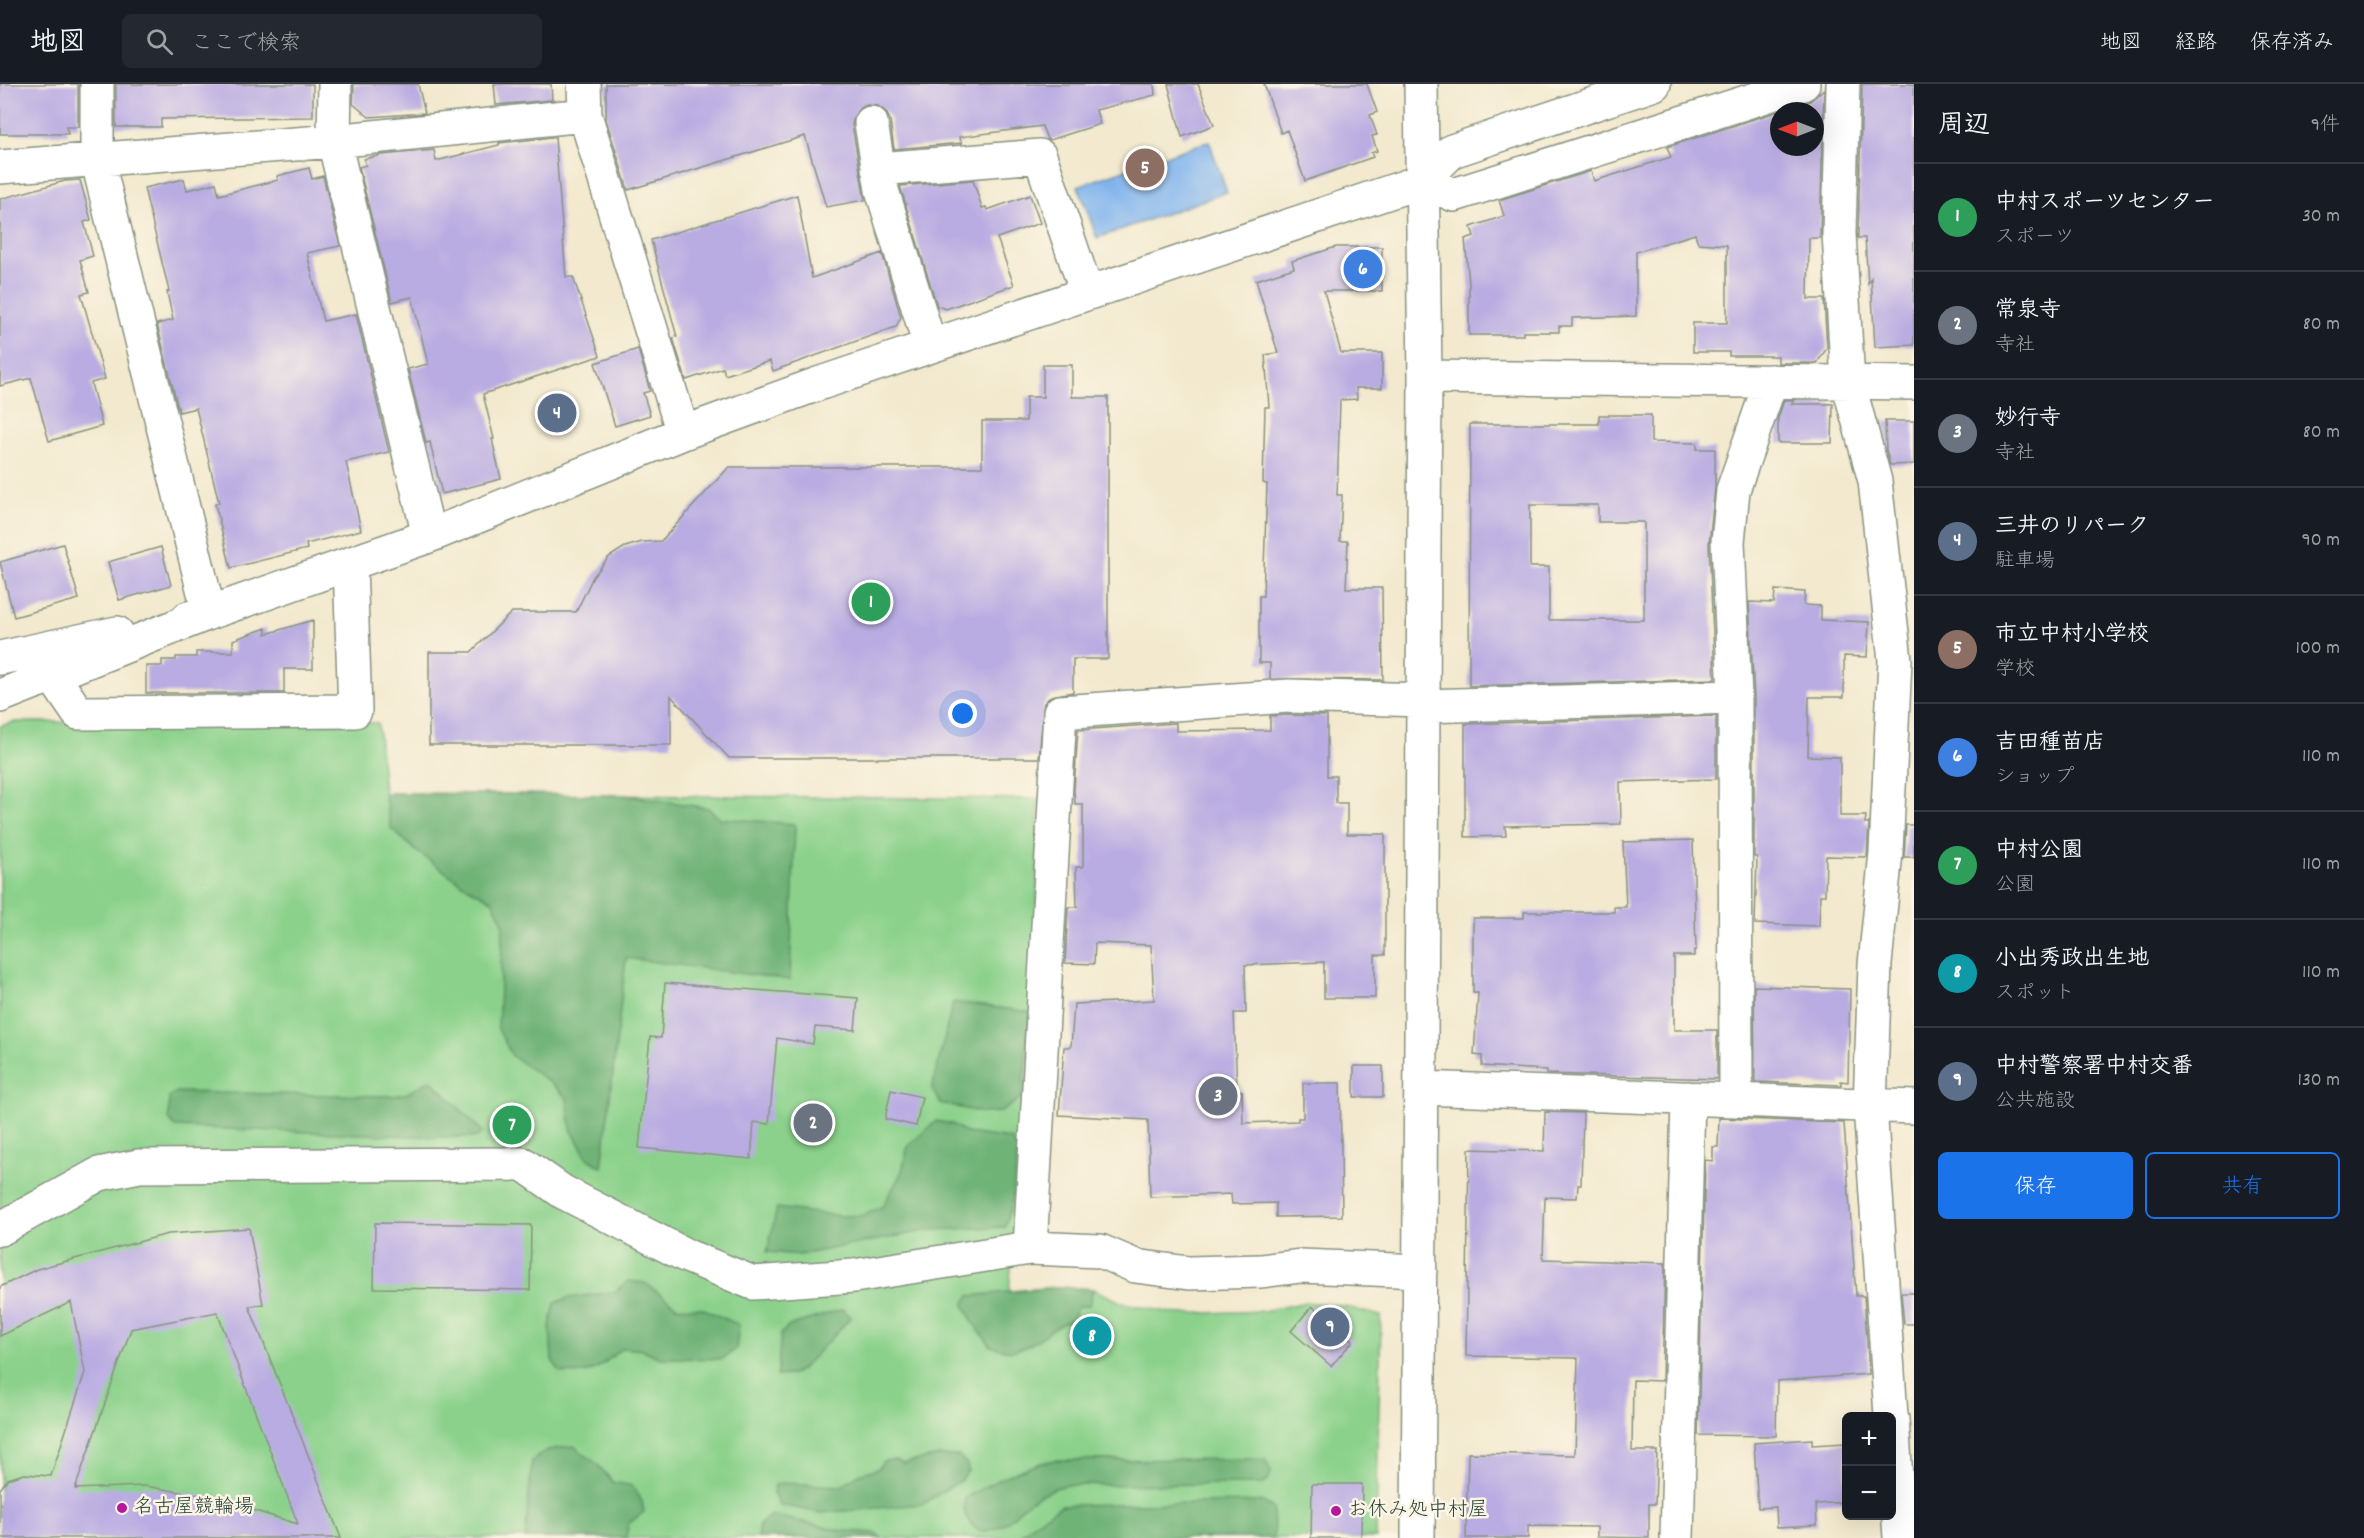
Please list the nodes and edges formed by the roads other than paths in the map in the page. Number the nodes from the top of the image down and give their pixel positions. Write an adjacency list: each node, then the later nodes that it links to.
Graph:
1 (97, 84): 10 (street)
2 (335, 84): 9 (street)
3 (1421, 84): 13 (street)
4 (1654, 84): 13 (street)
5 (1803, 84): 13 (street)
6 (1843, 84): 18 (street)
7 (584, 99): 9 (street); 20 (street)
8 (871, 123): 12 (street)
9 (334, 141): 10 (street); 21 (street)
10 (96, 158): 11 (street); 23 (street)
11 (0, 167)
12 (878, 169): 14 (street); 15 (street)
13 (1422, 181): 14 (street); 16 (street)
14 (1087, 293): 15 (street)
15 (930, 346): 20 (street)
16 (1425, 377): 17 (street); 28 (street)
17 (1771, 381): 18 (street); 27 (street)
18 (1848, 382): 19 (street); 32 (street)
19 (1914, 383)
20 (683, 433): 21 (street)
21 (429, 536): 22 (street)
22 (350, 564): 23 (street); 25 (street)
23 (209, 613): 24 (street); 25 (street)
24 (0, 658)
25 (52, 675): 26 (street)
26 (0, 696)
27 (1735, 698): 28 (street); 31 (street)
28 (1424, 703): 29 (street); 35 (street)
29 (1422, 1088): 30 (street); 36 (street)
30 (1688, 1098): 31 (street); 40 (street)
31 (1736, 1100): 32 (street)
32 (1870, 1106): 33 (street); 37 (street)
33 (1914, 1107)
34 (0, 1229): 35 (street)
35 (1030, 1248): 36 (street)
36 (1420, 1271): 39 (street)
37 (1891, 1412)
38 (1894, 1466): 41 (street)
39 (1418, 1538)
40 (1677, 1538)
41 (1899, 1538)

